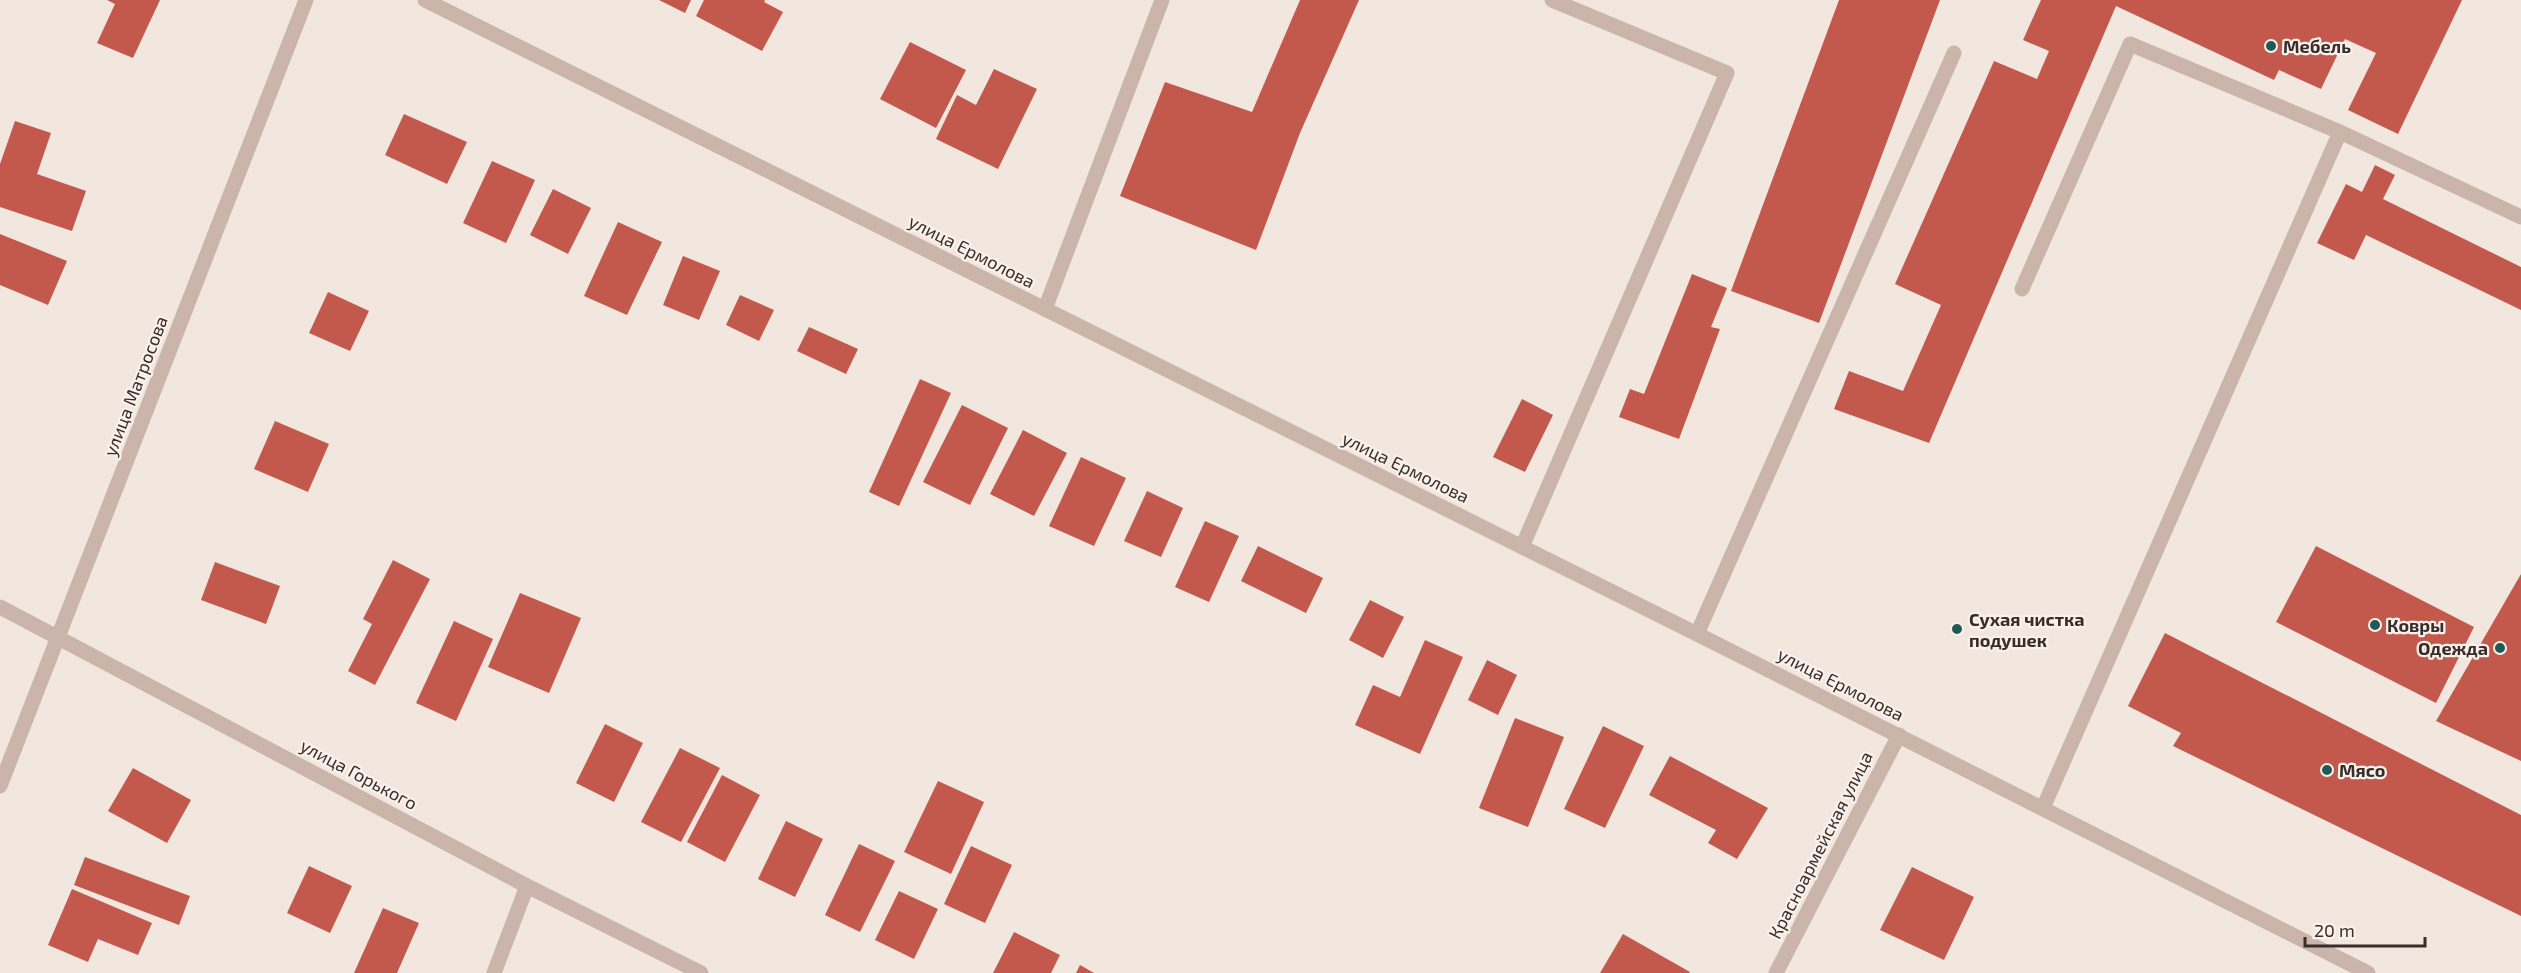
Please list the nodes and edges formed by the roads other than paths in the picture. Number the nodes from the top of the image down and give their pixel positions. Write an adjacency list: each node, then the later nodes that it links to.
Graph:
1 (306, 0): 13 (street, улица Матросова)
2 (426, 0): 9 (street, улица Ермолова)
3 (1162, 0): 9 (street)
4 (1552, 0): 10 (street)
5 (1954, 52): 12 (street)
6 (2340, 132): 7 (street); 8 (street); 16 (street)
7 (2521, 217)
8 (2022, 289)
9 (1046, 309): 10 (street, улица Ермолова)
10 (1522, 547): 12 (street, улица Ермолова)
11 (0, 607): 13 (street, улица Горького)
12 (1697, 634): 14 (street, улица Ермолова)
13 (59, 636): 15 (street, улица Матросова); 17 (street, улица Горького)
14 (1899, 735): 16 (street, улица Ермолова); 20 (street, Красноармейская улица)
15 (0, 786)
16 (2043, 808): 21 (street, улица Ермолова)
17 (527, 886): 18 (street); 19 (street, улица Горького)
18 (494, 973)
19 (701, 973)
20 (1776, 973)
21 (2368, 973)

